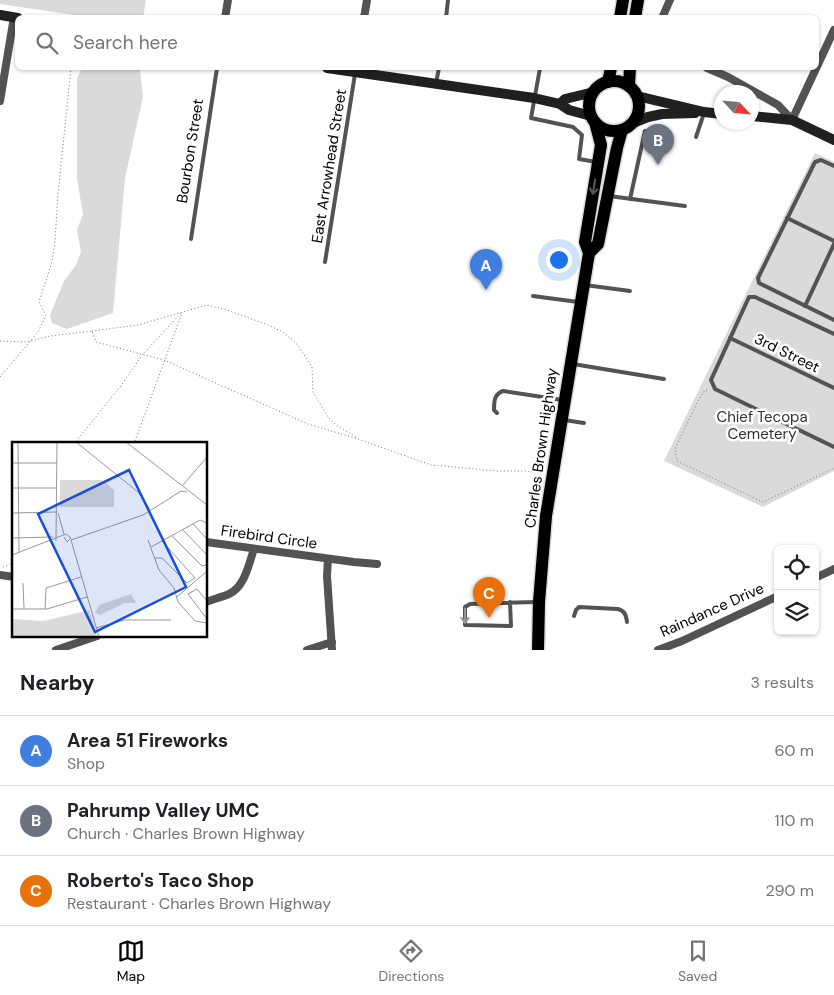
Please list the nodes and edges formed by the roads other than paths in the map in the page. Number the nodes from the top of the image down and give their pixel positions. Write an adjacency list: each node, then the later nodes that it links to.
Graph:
1 (228, 0): 8 (street)
2 (367, 0): 9 (street)
3 (448, 0): 10 (lane)
4 (623, 0): 11 (main road)
5 (638, 0): 12 (main road)
6 (670, 0): 13 (street)
7 (0, 15): 14 (main road)
8 (226, 15)
9 (364, 15)
10 (446, 15)
11 (620, 15)
12 (636, 15)
13 (663, 15)
14 (15, 17)
15 (15, 22): 32 (street)
16 (834, 30): 17 (street)
17 (819, 62)
18 (217, 70): 49 (lane, Bourbon Street)
19 (356, 70): 27 (main road); 52 (lane, East Arrowhead Street)
20 (439, 70): 27 (lane)
21 (540, 70): 31 (lane)
22 (611, 70): 26 (main road)
23 (630, 70): 28 (main road)
24 (712, 70): 38 (street)
25 (815, 70): 38 (street)
26 (608, 82): 28 (main road); 29 (main road)
27 (436, 84): 31 (main road)
28 (628, 86): 30 (main road)
29 (594, 92): 33 (main road); 37 (main road)
30 (637, 96): 34 (main road); 39 (main road)
31 (534, 98): 33 (main road); 43 (lane)
32 (0, 100)
33 (560, 104): 37 (main road)
34 (704, 112): 35 (main road); 39 (main road); 41 (lane)
35 (714, 113)
36 (759, 117): 38 (main road)
37 (593, 119): 39 (main road); 43 (main road, Charles Brown Highway)
38 (792, 120): 42 (main road)
39 (627, 126): 45 (main road, Charles Brown Highway)
40 (644, 131): 46 (lane)
41 (696, 136)
42 (834, 140)
43 (598, 163): 51 (main road, Charles Brown Highway, one-way to 51)
44 (834, 166): 48 (lane)
45 (607, 196): 46 (lane); 51 (main road, Charles Brown Highway)
46 (630, 199): 47 (lane)
47 (685, 206)
48 (786, 218): 50 (lane); 57 (lane)
49 (191, 239)
50 (834, 243): 57 (lane)
51 (589, 253): 53 (main road, Charles Brown Highway)
52 (325, 262)
53 (583, 285): 54 (lane); 56 (main road, Charles Brown Highway)
54 (630, 291)
55 (533, 296): 56 (lane)
56 (580, 302): 61 (main road, Charles Brown Highway)
57 (805, 306): 58 (lane)
58 (834, 320)
59 (834, 334): 60 (lane)
60 (730, 338): 63 (lane, 3rd Street); 68 (lane)
61 (570, 364): 62 (lane); 64 (main road, Charles Brown Highway)
62 (664, 379)
63 (834, 388)
64 (565, 400): 65 (lane); 66 (main road, Charles Brown Highway)
65 (497, 413)
66 (562, 419): 67 (lane); 78 (main road, Charles Brown Highway)
67 (584, 423)
68 (834, 447)
69 (208, 542): 70 (street, Firebird Circle)
70 (254, 549): 71 (street, Firebird Circle); 76 (street)
71 (328, 559): 72 (street, Firebird Circle); 82 (street, Firebird Circle)
72 (377, 564)
73 (834, 569): 74 (street)
74 (819, 576)
75 (774, 598): 86 (street, Raindance Drive)
76 (208, 601)
77 (510, 602): 77 (lane, one-way to 77); 78 (lane)
78 (539, 602): 85 (main road, Charles Brown Highway)
79 (574, 616): 80 (lane)
80 (627, 622)
81 (92, 638): 83 (street)
82 (332, 646): 84 (street)
83 (56, 650)
84 (306, 650)
85 (538, 650)
86 (658, 650)

